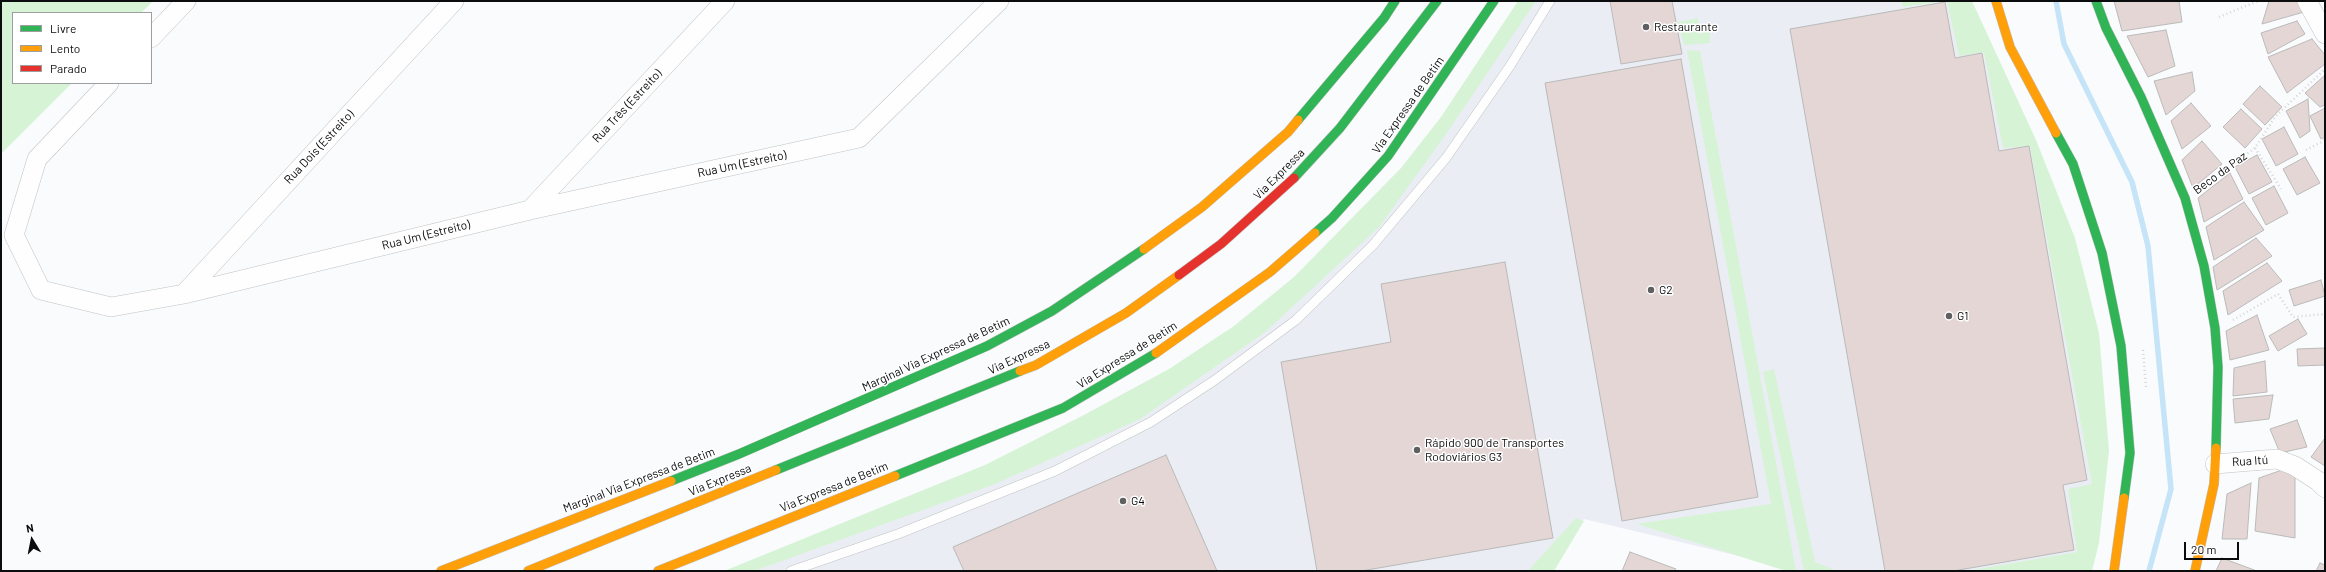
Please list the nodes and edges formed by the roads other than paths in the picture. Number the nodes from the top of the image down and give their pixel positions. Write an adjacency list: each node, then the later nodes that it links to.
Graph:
1 (186, 1): 13 (street)
2 (454, 1): 16 (street, Rua Dois (Estreito))
3 (725, 1): 15 (street, Rua Três (Estreito))
4 (999, 1): 15 (street, Rua Um (Estreito))
5 (1395, 1): 19 (main road, Marginal Via Expressa de Betim)
6 (1437, 1): 20 (main road, Via Expressa)
7 (1494, 1): 21 (main road, Via Expressa de Betim)
8 (1550, 1): 22 (lane)
9 (1996, 1): 23 (main road)
10 (2096, 1): 17 (main road)
11 (2307, 1): 12 (street)
12 (2325, 34)
13 (152, 37)
14 (108, 84): 16 (street, Rua Um (Estreito))
15 (530, 210): 16 (street, Rua Um (Estreito))
16 (184, 294)
17 (2215, 464): 18 (street, Rua Itú); 24 (main road)
18 (2325, 488)
19 (441, 571)
20 (528, 571)
21 (658, 571)
22 (791, 571)
23 (2114, 571)
24 (2195, 571)

